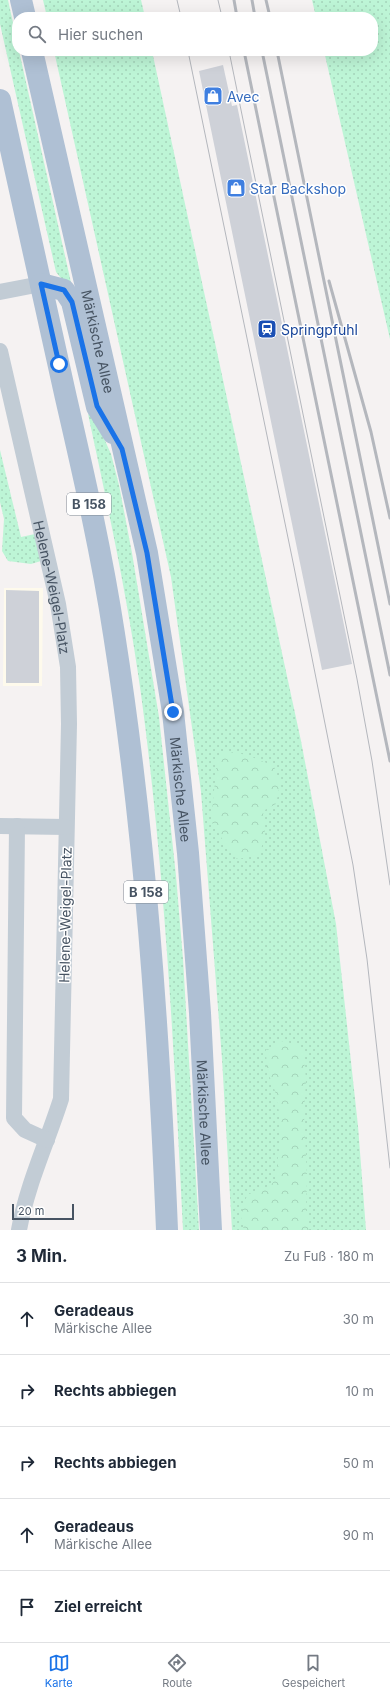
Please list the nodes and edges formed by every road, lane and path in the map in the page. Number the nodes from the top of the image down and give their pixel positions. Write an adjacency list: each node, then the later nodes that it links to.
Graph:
1 (21, 0): 2 (main road)
2 (24, 12)
3 (33, 56): 8 (main road, Märkische Allee)
4 (0, 100): 5 (main road, B 158)
5 (41, 284): 6 (street); 8 (main road); 14 (main road, B 158)
6 (0, 292)
7 (0, 351): 11 (street, Helene-Weigel-Platz)
8 (122, 449): 15 (main road, Märkische Allee)
9 (0, 826): 10 (street, Helene-Weigel-Platz)
10 (17, 826): 11 (street, Helene-Weigel-Platz); 12 (street)
11 (66, 827): 12 (street, Helene-Weigel-Platz)
12 (47, 1140): 13 (street)
13 (19, 1230)
14 (166, 1230)
15 (211, 1230)

